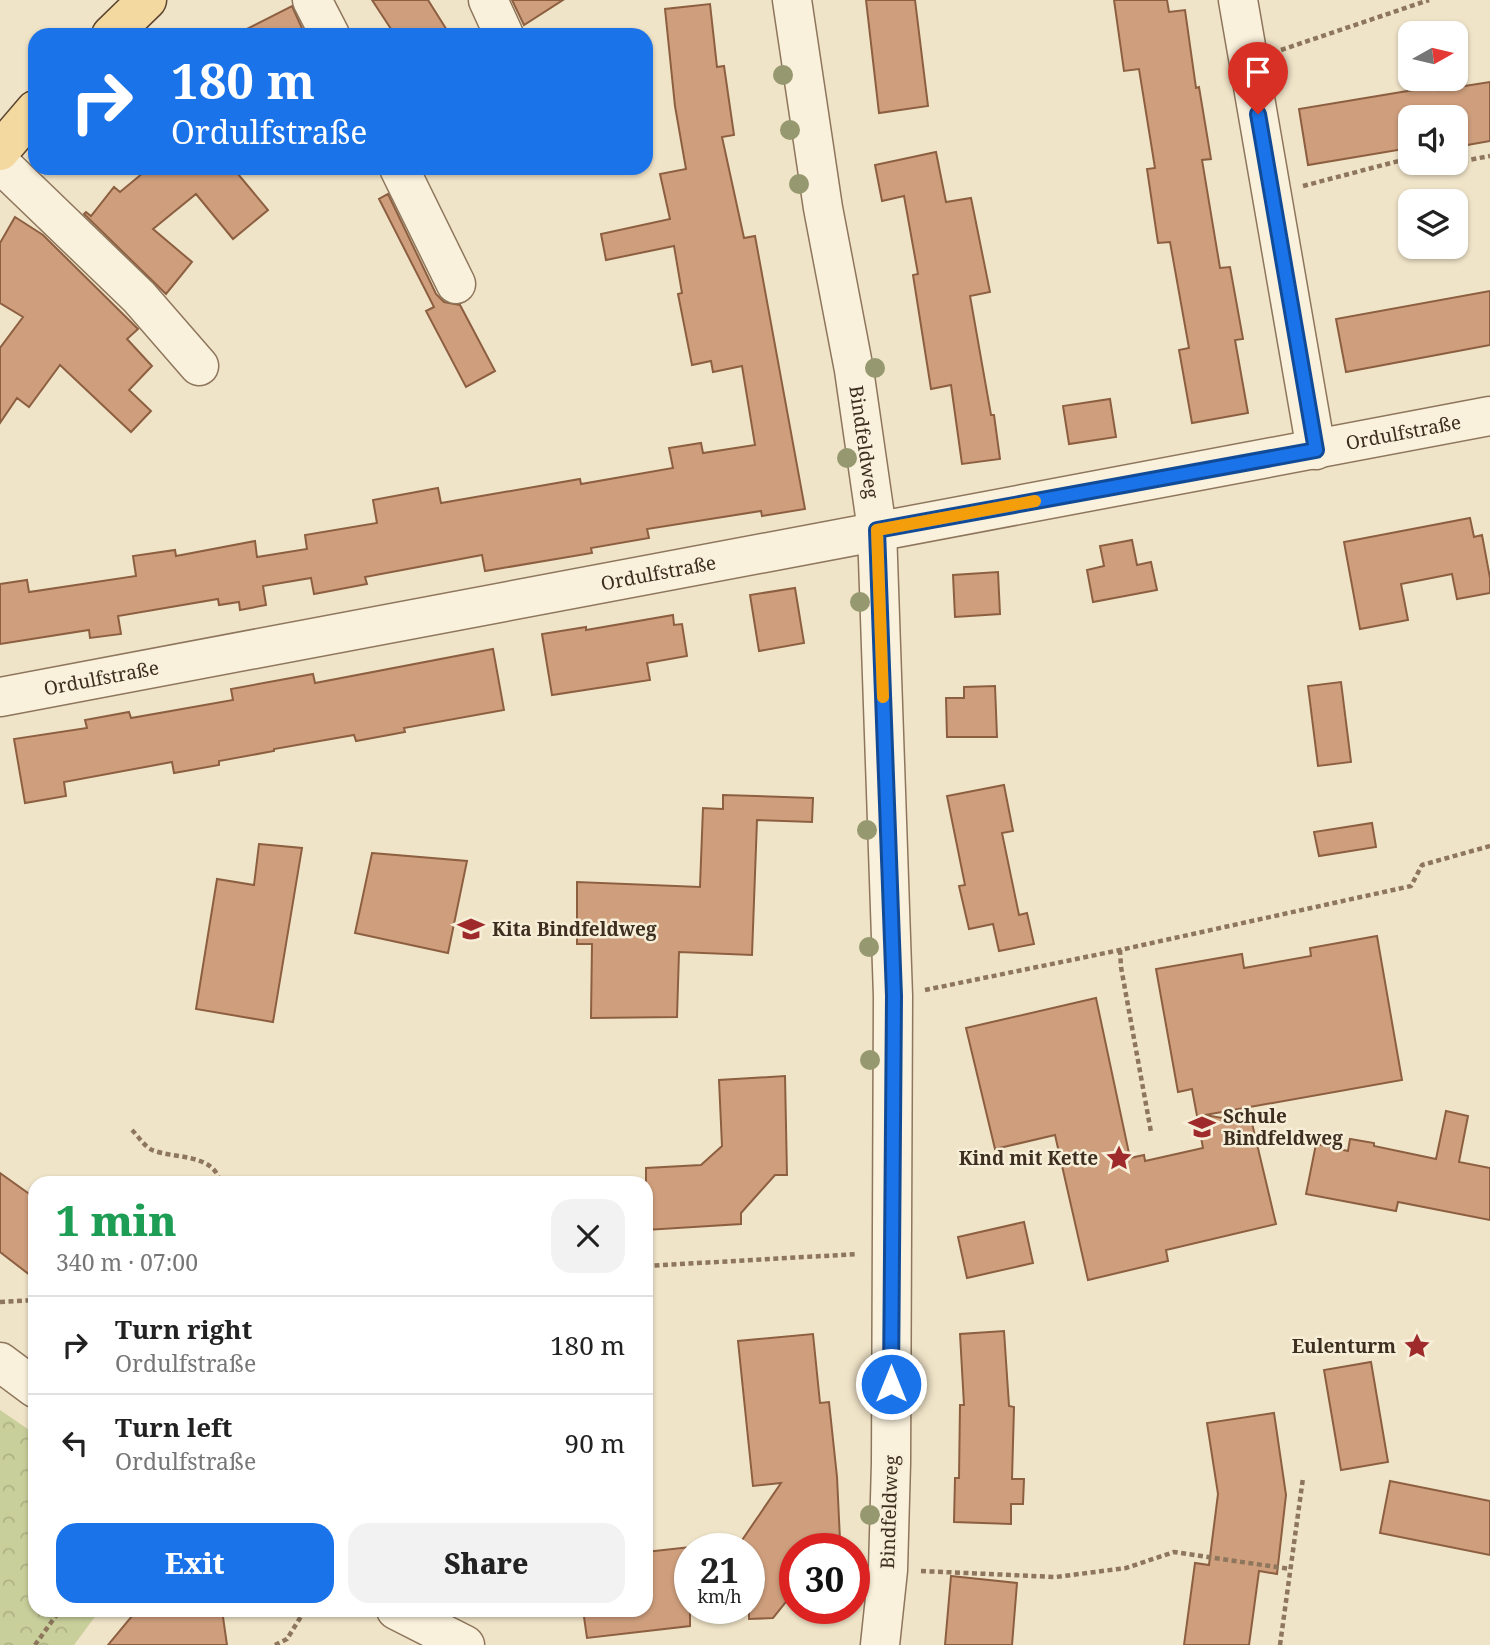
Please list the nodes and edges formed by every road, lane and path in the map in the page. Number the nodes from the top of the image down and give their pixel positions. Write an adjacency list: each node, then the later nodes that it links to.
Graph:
1 (147, 0): 7 (main road)
2 (312, 0): 8 (street)
3 (488, 0): 9 (street)
4 (792, 0): 23 (street, Bindfeldweg)
5 (1238, 0): 10 (street)
6 (1429, 0): 10 (path)
7 (118, 28)
8 (327, 28)
9 (501, 28)
10 (1248, 61): 18 (street)
11 (28, 118): 12 (main road)
12 (0, 151)
13 (1490, 156): 14 (path)
14 (1468, 160)
15 (1398, 161): 18 (path)
16 (0, 163): 20 (street)
17 (403, 175): 19 (street)
18 (1272, 194): 22 (street)
19 (456, 284)
20 (198, 366)
21 (1490, 416): 22 (street, Ordulfstraße)
22 (1316, 450): 23 (street, Ordulfstraße)
23 (877, 530): 24 (street, Ordulfstraße); 27 (street, Bindfeldweg)
24 (0, 697)
25 (1490, 846): 26 (path)
26 (1120, 950): 27 (path); 29 (path)
27 (894, 996): 46 (street, Bindfeldweg)
28 (132, 1130): 30 (path)
29 (1151, 1132)
30 (218, 1176)
31 (863, 1254): 32 (path)
32 (653, 1266)
33 (28, 1300): 34 (path)
34 (0, 1302)
35 (0, 1362): 36 (street)
36 (28, 1383)
37 (1303, 1478): 38 (path)
38 (1290, 1569): 39 (path); 47 (path)
39 (946, 1571)
40 (55, 1617): 43 (path)
41 (301, 1617): 44 (path)
42 (410, 1617): 45 (street)
43 (35, 1645)
44 (275, 1645)
45 (465, 1645)
46 (880, 1645)
47 (1280, 1645)

